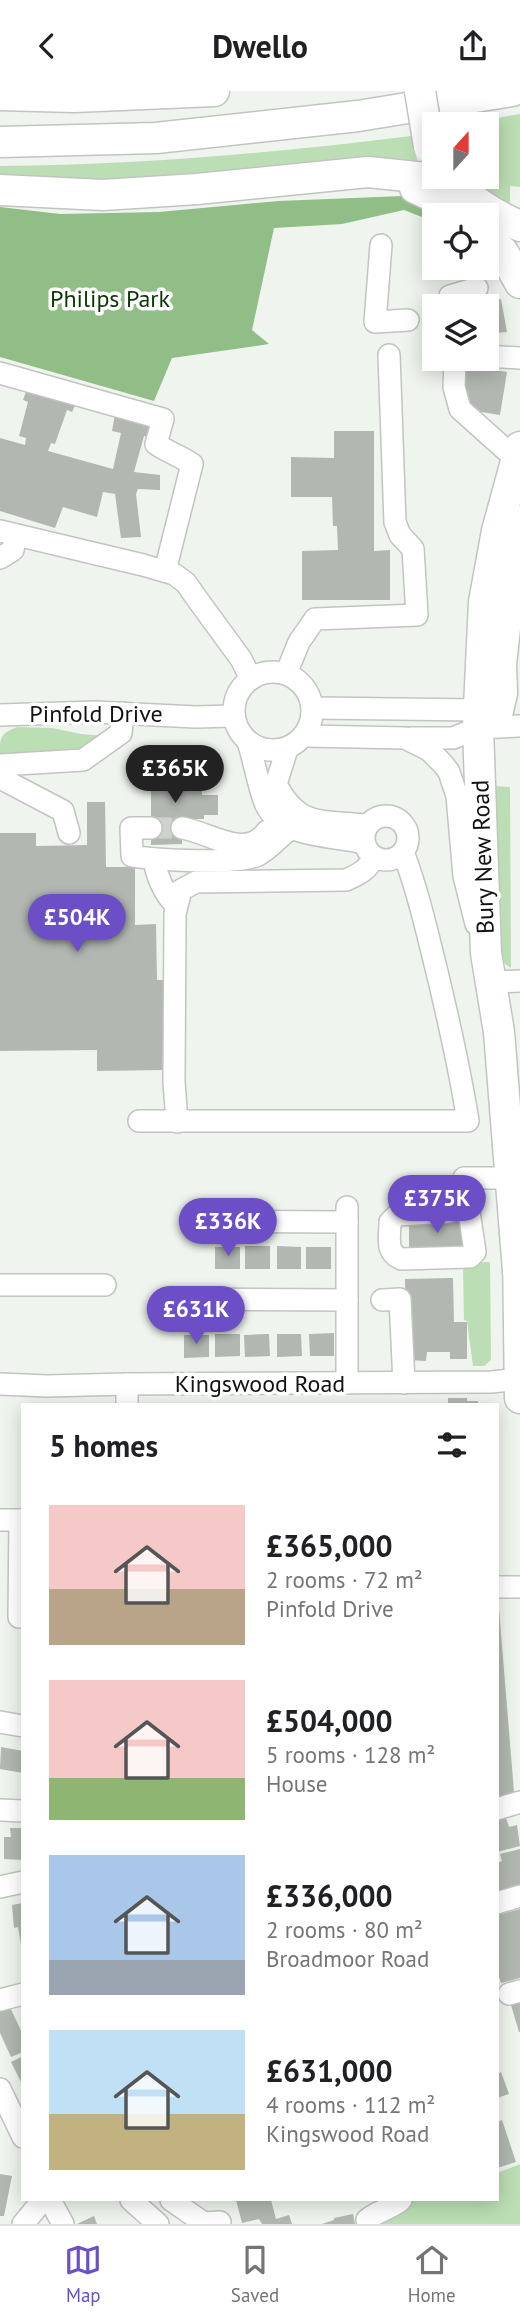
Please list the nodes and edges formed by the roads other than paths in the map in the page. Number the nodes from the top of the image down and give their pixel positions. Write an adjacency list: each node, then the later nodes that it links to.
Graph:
1 (214, 91): 4 (highway)
2 (420, 91): 5 (highway, bridge)
3 (512, 91): 6 (highway)
4 (0, 95)
5 (424, 112)
6 (0, 142)
7 (0, 190): 8 (highway)
8 (453, 195): 9 (highway)
9 (508, 231): 11 (highway)
10 (381, 245): 14 (street)
11 (520, 283)
12 (477, 288): 13 (street)
13 (457, 294)
14 (408, 320)
15 (389, 355): 23 (street)
16 (455, 371): 18 (street)
17 (0, 373): 22 (street)
18 (518, 453): 29 (highway, Bury New Road)
19 (520, 521): 29 (highway)
20 (8, 533): 21 (street); 22 (street)
21 (0, 558)
22 (165, 571): 24 (street)
23 (286, 674): 24 (street); 25 (street)
24 (251, 679): 28 (street)
25 (313, 708): 29 (street); 32 (street)
26 (123, 713): 27 (street, Pinfold Drive); 28 (street, Pinfold Drive); 33 (street)
27 (0, 715)
28 (234, 716): 31 (street)
29 (499, 721): 30 (street); 44 (highway, Bury New Road)
30 (405, 738): 32 (street); 44 (street)
31 (248, 742): 32 (street); 35 (street)
32 (296, 742): 40 (street)
33 (0, 765)
34 (0, 778): 39 (street)
35 (272, 812): 37 (street); 38 (street)
36 (151, 828): 42 (street)
37 (182, 828)
38 (292, 828): 40 (street); 42 (street)
39 (69, 833)
40 (368, 842): 41 (street); 41 (street); 43 (street)
41 (402, 852): 47 (street)
42 (154, 859): 43 (street)
43 (176, 905): 47 (street)
44 (486, 953): 45 (highway, Bury New Road)
45 (505, 982): 48 (highway, Bury New Road)
46 (139, 1121): 47 (street)
47 (177, 1122)
48 (515, 1174): 49 (street); 56 (highway, Bury New Road)
49 (465, 1191): 49 (street)
50 (193, 1221): 54 (street)
51 (105, 1283): 52 (street)
52 (0, 1285)
53 (187, 1299): 54 (street)
54 (347, 1300): 57 (street)
55 (382, 1300): 58 (street)
56 (519, 1379): 58 (street, Kingswood Road); 63 (highway, Bury New Road)
57 (347, 1383): 58 (street, Kingswood Road); 61 (street, Kingswood Road)
58 (404, 1383)
59 (0, 1384): 62 (street, Kingswood Road)
60 (127, 1384): 61 (street, Kingswood Road); 62 (street, Kingswood Road); 64 (street)
61 (185, 1395)
62 (46, 1396)
63 (520, 1398)
64 (127, 1403)
65 (14, 1520): 68 (street)
66 (499, 1587): 67 (street)
67 (520, 1587)
68 (21, 1617)
69 (0, 1722): 70 (street)
70 (21, 1726)
71 (520, 1802): 72 (street)
72 (499, 1807)
73 (0, 1810): 74 (street)
74 (21, 1811)
75 (21, 1882): 76 (street)
76 (0, 1887)
77 (520, 1896): 78 (street)
78 (499, 1902)
79 (21, 1995): 80 (street)
80 (0, 2000)
81 (0, 2089): 82 (street)
82 (21, 2133)
83 (43, 2201): 90 (street)
84 (51, 2201): 91 (street)
85 (132, 2201): 92 (street)
86 (172, 2201): 89 (street)
87 (400, 2201): 88 (street)
88 (368, 2220)
89 (220, 2222)
90 (23, 2224)
91 (63, 2224)
92 (158, 2224)

